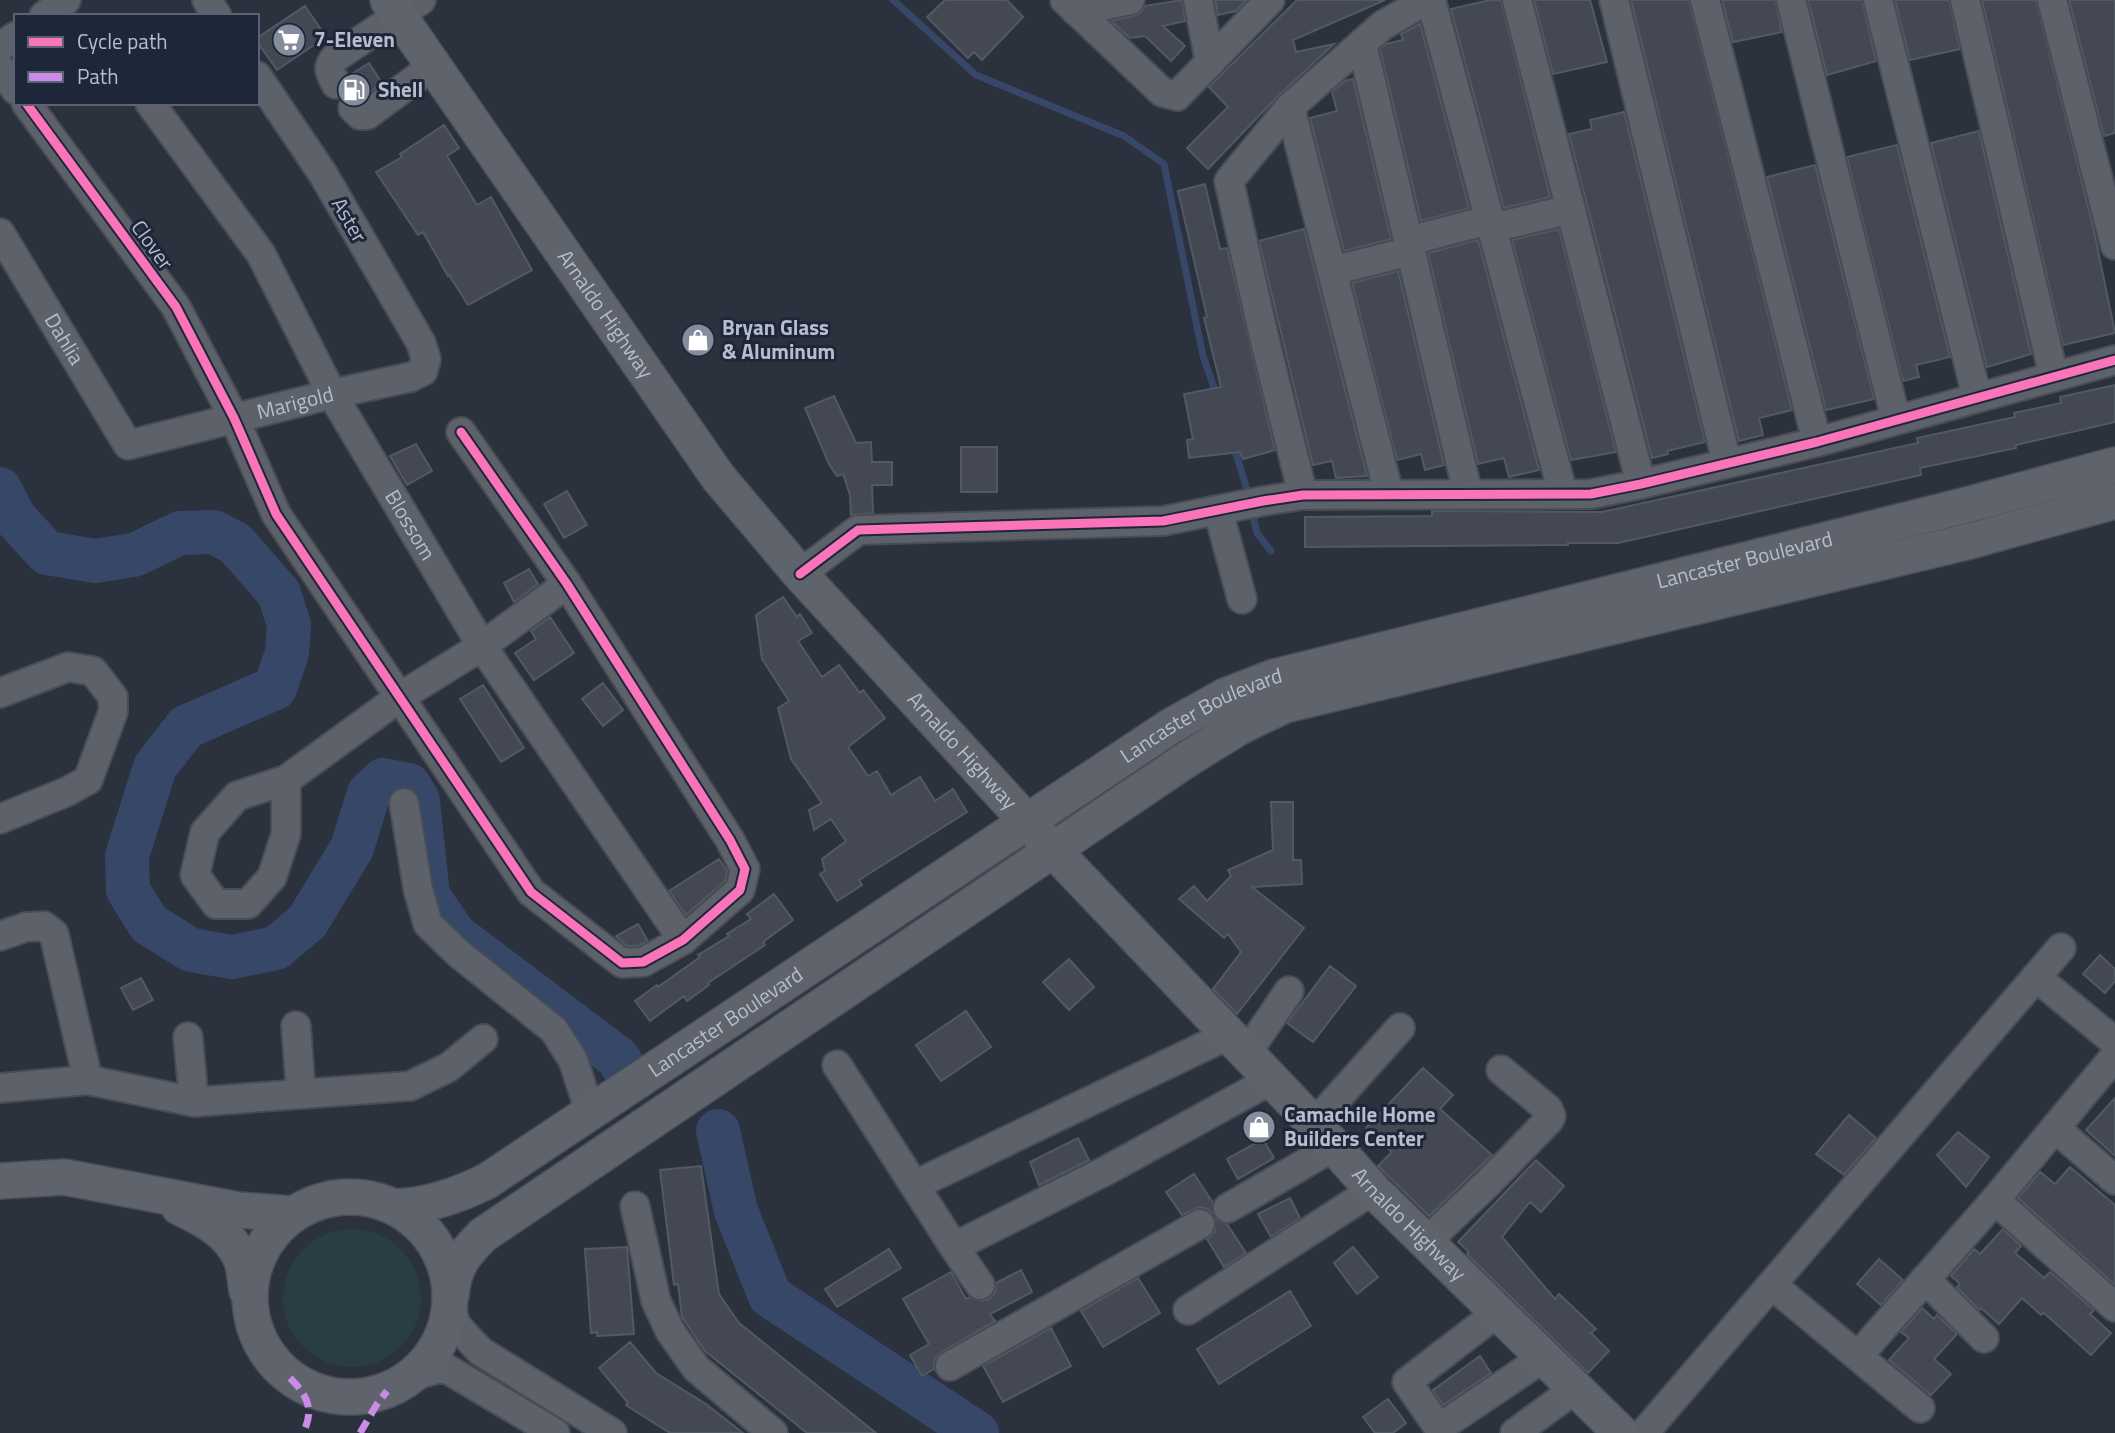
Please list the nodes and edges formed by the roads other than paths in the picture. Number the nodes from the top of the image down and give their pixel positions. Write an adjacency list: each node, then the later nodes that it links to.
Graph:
1 (66, 0): 15 (street)
2 (1130, 0): 14 (street)
3 (1198, 0): 17 (street)
4 (1270, 0): 17 (street)
5 (1429, 0): 16 (street); 28 (street)
6 (1517, 0): 27 (street)
7 (1614, 0): 43 (street)
8 (1705, 0): 41 (street)
9 (1791, 0): 39 (street)
10 (1878, 0): 37 (street)
11 (1965, 0): 35 (street)
12 (2052, 0): 30 (street)
13 (402, 5): 18 (main road, Arnaldo Highway); 21 (street)
14 (1071, 5): 17 (street)
15 (47, 14)
16 (1362, 44): 25 (street); 31 (street)
17 (1210, 63)
18 (433, 66): 26 (street); 52 (main road, Arnaldo Highway)
19 (0, 68): 22 (street)
20 (259, 79): 34 (street, Aster)
21 (336, 84)
22 (14, 87)
23 (27, 105): 38 (street, Clover)
24 (151, 105): 36 (street, Blossom)
25 (1290, 107): 32 (street); 49 (street)
26 (353, 108)
27 (1571, 209): 28 (street); 45 (street)
28 (1491, 224): 31 (street); 48 (street)
29 (0, 233): 42 (street, Dahlia)
30 (2115, 245)
31 (1410, 246): 32 (street); 47 (street)
32 (1332, 271): 46 (street)
33 (2115, 360): 35 (street)
34 (423, 371): 36 (street, Marigold)
35 (2054, 376): 37 (street)
36 (332, 394): 38 (street, Marigold); 55 (street, Blossom)
37 (1977, 397): 39 (street)
38 (234, 418): 42 (street, Marigold); 57 (street, Clover)
39 (1896, 420): 41 (street)
40 (461, 432): 53 (street, Clover)
41 (1817, 442): 43 (street)
42 (128, 445)
43 (1727, 463): 45 (street)
44 (2115, 465): 61 (main road, Lancaster Boulevard)
45 (1641, 484): 48 (street)
46 (1390, 494): 47 (street); 49 (street)
47 (1468, 494): 48 (street)
48 (1563, 494)
49 (1303, 495): 51 (street)
50 (2115, 501): 62 (main road, Lancaster Boulevard)
51 (1218, 510): 52 (street); 54 (street)
52 (800, 574): 61 (main road, Arnaldo Highway)
53 (567, 584): 55 (street); 64 (street, Clover)
54 (1242, 599)
55 (482, 646): 57 (street); 64 (street, Blossom)
56 (0, 693): 60 (street)
57 (400, 697): 58 (street); 64 (street, Clover)
58 (286, 780)
59 (404, 803): 82 (street)
60 (0, 818)
61 (1026, 820): 62 (main road, Arnaldo Highway); 82 (main road, Lancaster Boulevard)
62 (1054, 851): 73 (main road, Arnaldo Highway); 101 (main road, Lancaster Boulevard)
63 (0, 936): 77 (street)
64 (683, 940)
65 (2061, 948): 66 (street)
66 (2036, 977): 72 (street); 100 (street)
67 (1289, 991): 73 (street)
68 (296, 1026): 80 (street)
69 (1400, 1028): 84 (street)
70 (188, 1037): 81 (street)
71 (483, 1038): 80 (street)
72 (2115, 1042)
73 (1237, 1044): 78 (main road, Arnaldo Highway); 87 (street)
74 (2115, 1056): 83 (street)
75 (838, 1065): 87 (street)
76 (1501, 1070): 96 (street)
77 (88, 1080): 79 (street); 81 (street)
78 (1271, 1080): 84 (main road, Arnaldo Highway); 97 (street)
79 (0, 1088)
80 (300, 1094): 81 (street)
81 (194, 1102)
82 (590, 1112): 92 (main road, Lancaster Boulevard)
83 (2055, 1128): 85 (street); 90 (street)
84 (1324, 1135): 88 (main road, Arnaldo Highway); 93 (street)
85 (2115, 1180)
86 (0, 1181): 89 (main road)
87 (915, 1185): 97 (street)
88 (1373, 1190): 96 (main road, Arnaldo Highway); 103 (street)
89 (151, 1194): 94 (main road); 105 (main road)
90 (1995, 1200): 98 (street); 102 (street)
91 (635, 1206): 115 (street)
92 (395, 1207): 94 (main road); 101 (main road)
93 (1228, 1208)
94 (293, 1214): 105 (main road)
95 (1200, 1224): 109 (street)
96 (1427, 1241): 104 (main road, Arnaldo Highway)
97 (954, 1247): 99 (street)
98 (1925, 1279): 106 (street); 107 (street)
99 (980, 1285)
100 (1772, 1285): 107 (street); 118 (street)
101 (451, 1301): 110 (main road); 114 (street)
102 (2115, 1307)
103 (1188, 1310)
104 (1498, 1311): 108 (main road, Arnaldo Highway); 108 (street)
105 (250, 1313): 110 (main road)
106 (1984, 1338)
107 (1858, 1356): 112 (street)
108 (1543, 1358): 111 (main road, Arnaldo Highway)
109 (950, 1366)
110 (413, 1376): 113 (street)
111 (1575, 1390): 116 (street); 117 (main road, Arnaldo Highway)
112 (1920, 1408)
113 (555, 1433)
114 (612, 1433)
115 (773, 1433)
116 (1515, 1433)
117 (1620, 1433)
118 (1644, 1433)

